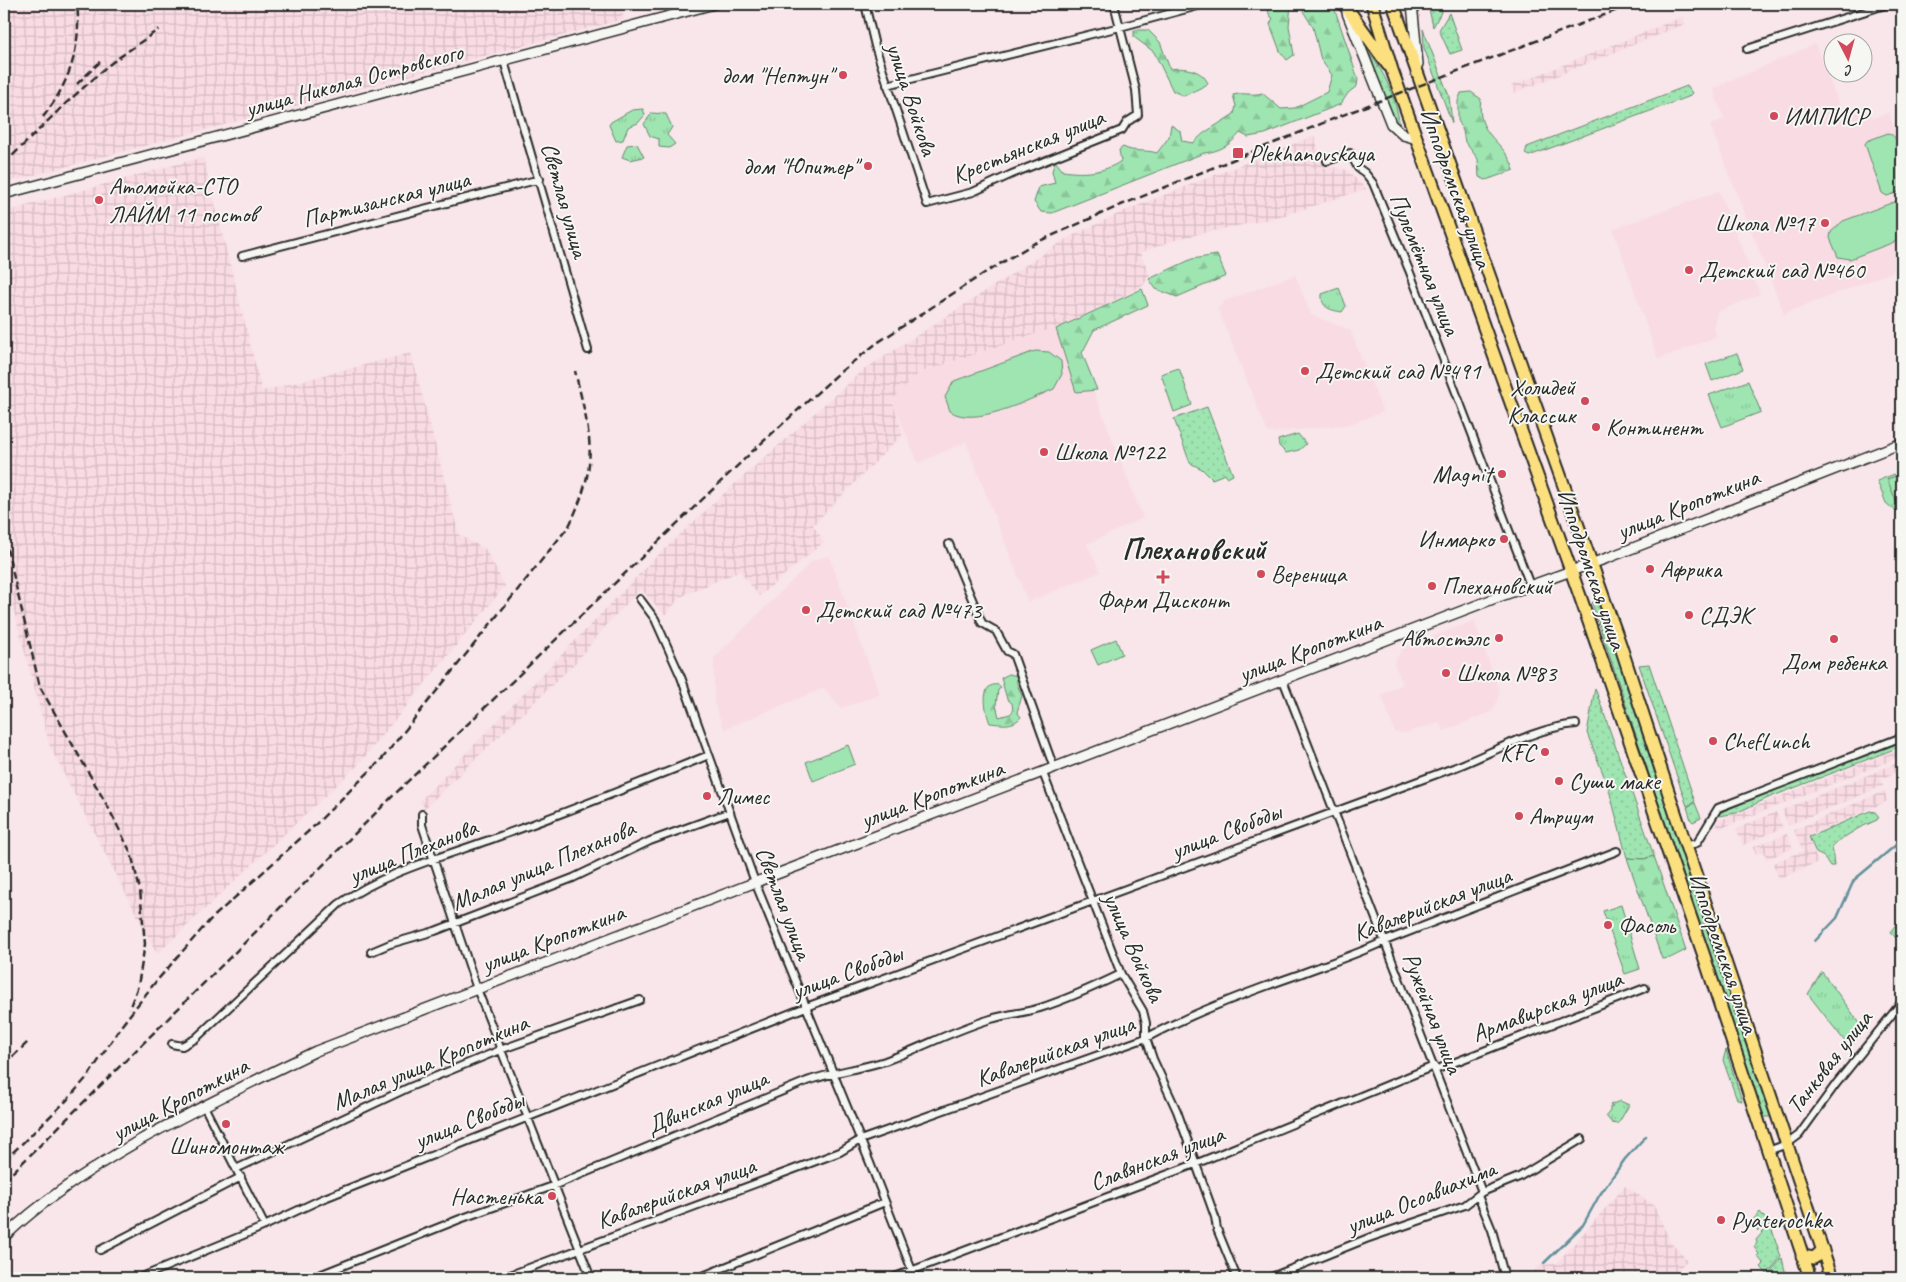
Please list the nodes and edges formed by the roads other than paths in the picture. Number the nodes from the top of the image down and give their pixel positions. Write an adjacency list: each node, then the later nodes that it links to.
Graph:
1 (714, 4): 12 (main road, улица Николая Островского)
2 (865, 4): 15 (street, улица Войкова)
3 (1114, 4): 10 (street)
4 (1205, 4): 10 (street)
5 (1344, 4): 13 (highway); 16 (main road)
6 (1372, 4): 13 (highway, Ипподромская улица)
7 (1393, 4): 14 (highway, Ипподромская улица)
8 (1412, 4): 14 (main road)
9 (1888, 4): 11 (street)
10 (1120, 27): 15 (street); 20 (street, Крестьянская улица)
11 (1747, 49)
12 (504, 61): 18 (street, Светлая улица); 19 (main road, улица Николая Островского)
13 (1392, 70): 16 (highway, Ипподромская улица)
14 (1418, 72): 25 (highway, Ипподромская улица)
15 (887, 85): 20 (street, улица Войкова)
16 (1417, 140): 26 (highway, Ипподромская улица)
17 (1327, 161): 27 (street, Пулемётная улица)
18 (540, 179): 21 (street, Партизанская улица); 22 (street, Светлая улица)
19 (4, 194)
20 (927, 204)
21 (242, 256)
22 (588, 350)
23 (1902, 443): 25 (main road, улица Кропоткина)
24 (949, 544): 33 (street)
25 (1592, 562): 26 (main road, улица Кропоткина); 38 (highway, Ипподромская улица)
26 (1571, 570): 27 (main road, улица Кропоткина); 60 (highway, Ипподромская улица)
27 (1530, 585): 29 (main road, улица Кропоткина)
28 (640, 599): 32 (street, Светлая улица)
29 (1282, 680): 33 (main road, улица Кропоткина); 35 (street, Ружейная улица)
30 (1576, 724): 35 (street, улица Свободы)
31 (1902, 737): 38 (street)
32 (710, 755): 36 (street, Светлая улица); 40 (street, улица Плеханова)
33 (1054, 768): 34 (main road, улица Кропоткина)
34 (1043, 773): 41 (main road, улица Кропоткина); 42 (street, улица Войкова)
35 (1334, 810): 42 (street, улица Свободы); 44 (street, Ружейная улица)
36 (730, 812): 41 (street, Светлая улица); 43 (street, Малая улица Плеханова)
37 (422, 814): 40 (street)
38 (1686, 846): 59 (highway, Ипподромская улица)
39 (1617, 851): 44 (street, Кавалерийская улица)
40 (435, 860): 43 (street); 53 (street, улица Плеханова)
41 (755, 882): 48 (main road, улица Кропоткина); 51 (street, Светлая улица)
42 (1092, 902): 46 (street, улица Войкова); 51 (street, улица Свободы)
43 (455, 922): 45 (street, Малая улица Плеханова); 48 (street)
44 (1385, 940): 52 (street, Кавалерийская улица); 55 (street, Ружейная улица)
45 (371, 952)
46 (1121, 974): 52 (street, улица Войкова); 56 (street, Двинская улица)
47 (1645, 988): 55 (street, Армавирская улица)
48 (477, 989): 54 (street); 57 (main road, улица Кропоткина)
49 (640, 1000): 54 (street, Малая улица Кропоткина)
50 (1902, 1002): 63 (street, Танковая улица)
51 (806, 1007): 56 (street, Светлая улица); 58 (street, улица Свободы)
52 (1146, 1038): 61 (street, Кавалерийская улица); 65 (street, улица Войкова)
53 (172, 1044)
54 (500, 1050): 58 (street); 66 (street, Малая улица Кропоткина)
55 (1434, 1068): 65 (street, Славянская улица); 69 (street, Ружейная улица)
56 (831, 1072): 61 (street, Светлая улица); 68 (street, Двинская улица)
57 (204, 1106): 66 (street); 72 (main road, улица Кропоткина)
58 (526, 1117): 68 (street); 71 (street, улица Свободы)
59 (1778, 1118): 60 (highway); 63 (highway, Ипподромская улица)
60 (1760, 1125): 64 (highway, Ипподромская улица)
61 (860, 1140): 70 (street, Светлая улица); 73 (street, Кавалерийская улица)
62 (1582, 1140): 69 (street, улица Осоавиахима)
63 (1787, 1144): 64 (street, Танковая улица); 75 (highway, Танковая улица)
64 (1768, 1151): 76 (highway)
65 (1195, 1164): 77 (street, Славянская улица); 86 (street, улица Войкова)
66 (238, 1168): 67 (street)
67 (241, 1177): 71 (street); 74 (street)
68 (554, 1186): 73 (street); 80 (street, Двинская улица)
69 (1480, 1194): 87 (street, улица Осоавиахима); 88 (street, Ружейная улица)
70 (884, 1202): 77 (street, Светлая улица); 83 (street)
71 (265, 1226): 79 (street, улица Свободы)
72 (4, 1237)
73 (579, 1248): 81 (street, Кавалерийская улица); 82 (street)
74 (100, 1250)
75 (1823, 1250): 76 (highway); 78 (highway, Танковая улица)
76 (1802, 1256): 89 (highway)
77 (912, 1271): 84 (street, Славянская улица); 85 (street, Светлая улица)
78 (1831, 1277): 89 (street)
79 (139, 1278)
80 (312, 1278)
81 (502, 1278)
82 (591, 1278)
83 (698, 1278)
84 (892, 1278)
85 (914, 1278)
86 (1237, 1278)
87 (1269, 1278)
88 (1505, 1278)
89 (1811, 1278)

